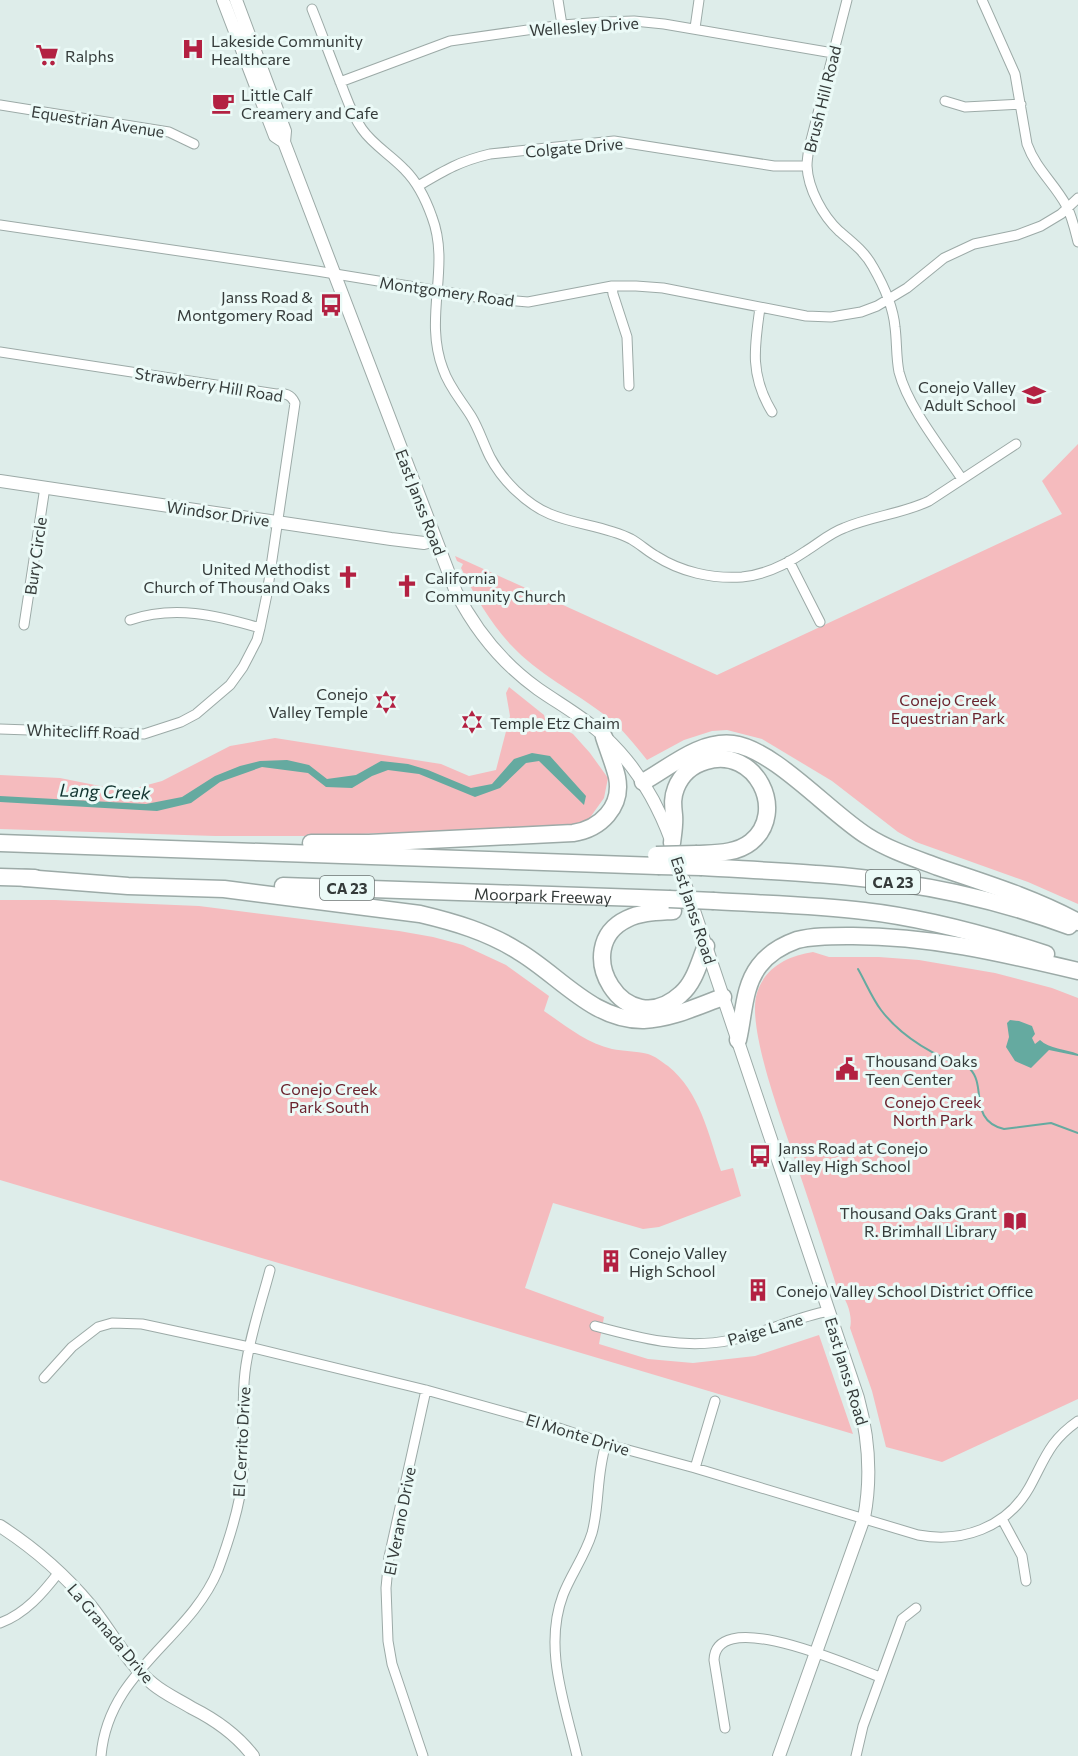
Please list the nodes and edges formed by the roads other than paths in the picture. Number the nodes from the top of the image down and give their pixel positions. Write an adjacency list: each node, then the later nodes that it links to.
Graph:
1 (223, 0): 15 (main road, East Janss Road)
2 (236, 0): 15 (main road, East Janss Road)
3 (558, 0): 8 (street)
4 (699, 0): 9 (street)
5 (847, 0): 10 (street, Brush Hill Road)
6 (982, 0): 13 (street)
7 (312, 9): 11 (street)
8 (562, 25): 9 (street, Wellesley Drive); 11 (street, Wellesley Drive)
9 (695, 28): 10 (street, Wellesley Drive)
10 (833, 53): 17 (street, Brush Hill Road)
11 (340, 82): 18 (street)
12 (945, 101): 13 (street)
13 (1021, 104): 20 (street)
14 (0, 107): 16 (street, Equestrian Avenue)
15 (284, 142): 23 (main road, East Janss Road)
16 (194, 144)
17 (807, 166): 18 (street, Colgate Drive); 26 (street, Brush Hill Road)
18 (418, 186): 25 (street)
19 (1078, 198): 20 (street, Montgomery Road)
20 (1067, 208): 22 (street); 26 (street, Montgomery Road)
21 (0, 225): 23 (street, Montgomery Road)
22 (1078, 242)
23 (335, 275): 25 (street, Montgomery Road); 36 (main road, East Janss Road)
24 (612, 286): 25 (street, Montgomery Road); 27 (street, Montgomery Road); 29 (street)
25 (437, 291): 37 (street)
26 (890, 299): 27 (street, Montgomery Road); 32 (street, Brush Hill Road)
27 (760, 308): 30 (street)
28 (0, 352): 35 (street, Strawberry Hill Road)
29 (629, 386)
30 (772, 412)
31 (1017, 444): 32 (street)
32 (962, 478): 37 (street)
33 (0, 481): 34 (main road, Windsor Drive)
34 (45, 487): 35 (main road, Windsor Drive); 40 (street, Bury Circle)
35 (277, 521): 36 (main road, Windsor Drive); 41 (street, Whitecliff Road)
36 (436, 540): 43 (main road, East Janss Road)
37 (789, 561): 39 (street)
38 (130, 620): 41 (street)
39 (819, 622)
40 (24, 625)
41 (260, 628): 42 (street, Whitecliff Road)
42 (0, 729)
43 (604, 737): 44 (main road, East Janss Road); 47 (highway)
44 (643, 782): 46 (main road, East Janss Road); 52 (highway)
45 (0, 843): 47 (highway, Moorpark Freeway / CA 23)
46 (672, 843): 48 (highway); 54 (main road, East Janss Road)
47 (156, 847): 48 (highway, Moorpark Freeway / CA 23, bridge)
48 (699, 860): 53 (highway, Moorpark Freeway / CA 23)
49 (0, 877): 50 (highway, Moorpark Freeway / CA 23)
50 (25, 878): 51 (highway, Moorpark Freeway / CA 23); 57 (highway)
51 (671, 905): 54 (highway); 55 (highway, Moorpark Freeway / CA 23, bridge)
52 (1078, 922)
53 (1078, 929)
54 (706, 945): 57 (main road, East Janss Road)
55 (1078, 967)
56 (1078, 971): 58 (highway)
57 (723, 997): 58 (main road, East Janss Road)
58 (738, 1040): 60 (main road, East Janss Road)
59 (270, 1270): 62 (street, El Cerrito Drive)
60 (829, 1311): 61 (street, Paige Lane); 69 (main road, East Janss Road)
61 (595, 1326)
62 (249, 1347): 63 (street, El Monte Drive); 64 (street, El Monte Drive); 77 (street, El Cerrito Drive)
63 (44, 1378)
64 (426, 1390): 67 (street, El Monte Drive); 82 (street, El Verano Drive)
65 (715, 1401): 68 (street)
66 (1078, 1421): 70 (street, El Monte Drive)
67 (606, 1444): 68 (street, El Monte Drive); 83 (street)
68 (695, 1468): 69 (street, El Monte Drive)
69 (864, 1518): 70 (street, El Monte Drive); 76 (main road, East Janss Road)
70 (1002, 1519): 73 (street)
71 (0, 1526): 72 (main road, La Granada Drive)
72 (59, 1572): 75 (street); 77 (main road, La Granada Drive)
73 (1026, 1581)
74 (916, 1608): 78 (street)
75 (0, 1623)
76 (817, 1653): 78 (street); 79 (street); 84 (main road, East Janss Road)
77 (138, 1670): 80 (street, El Cerrito Drive); 81 (main road, La Granada Drive)
78 (880, 1677): 85 (street)
79 (725, 1728)
80 (101, 1756)
81 (253, 1756)
82 (423, 1756)
83 (577, 1756)
84 (779, 1756)
85 (856, 1756)

